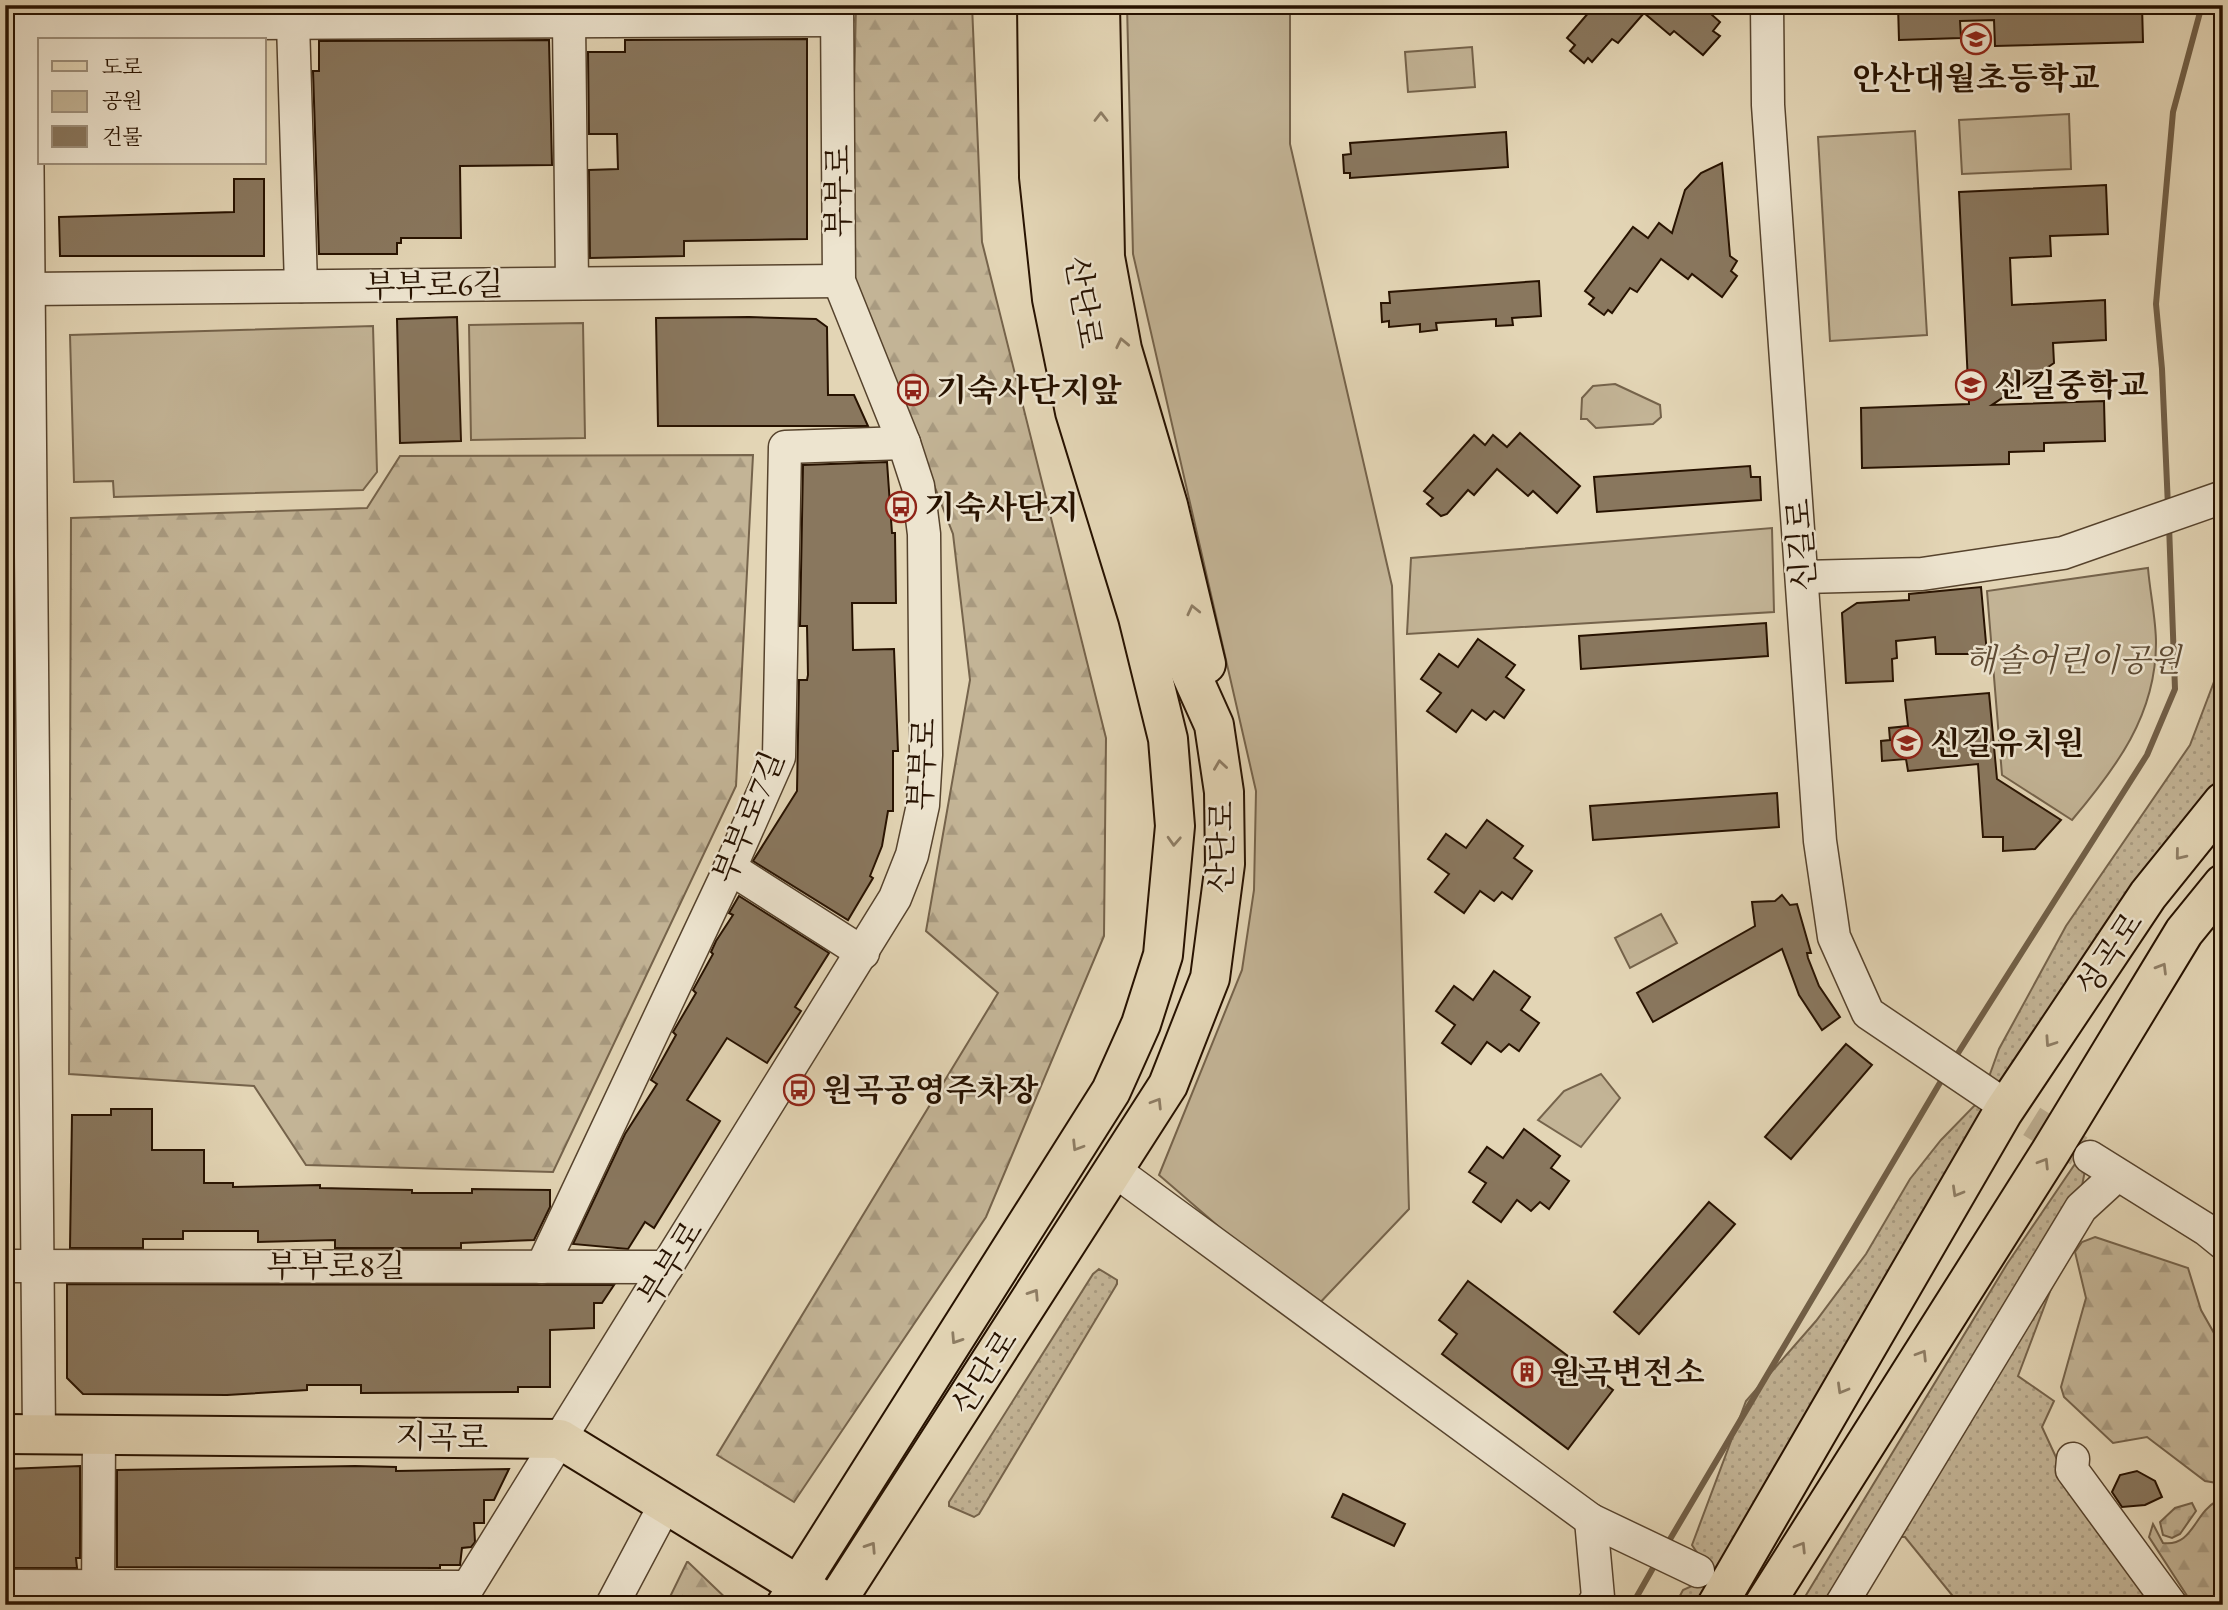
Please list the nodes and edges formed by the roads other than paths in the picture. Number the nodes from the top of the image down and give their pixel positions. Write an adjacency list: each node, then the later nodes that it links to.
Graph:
1 (1014, 5): 21 (main road)
2 (1037, 5): 21 (main road, 산단로)
3 (1066, 5): 20 (main road, 산단로)
4 (1100, 5): 20 (main road, one-way to 4)
5 (1767, 5): 18 (street, 신길로)
6 (837, 13): 9 (street); 12 (street, 부부로)
7 (431, 14): 9 (street); 10 (street)
8 (26, 15): 10 (street); 11 (street)
9 (569, 22): 13 (street)
10 (293, 23): 14 (street)
11 (16, 119): 15 (street)
12 (839, 281): 13 (street, 부부로6길); 16 (street, 부부로)
13 (572, 283): 14 (street, 부부로6길)
14 (301, 286): 15 (street, 부부로6길)
15 (29, 289): 19 (street)
16 (904, 443): 23 (street, 부부로7길); 25 (street, 부부로)
17 (2212, 500): 18 (street)
18 (1803, 577): 26 (street, 신길로)
19 (18, 606): 32 (street)
20 (1214, 725): 28 (main road, 산단로, one-way to 20)
21 (1168, 739): 44 (main road, 산단로, one-way to 44)
22 (2223, 802): 26 (main road, 성곡로, one-way to 26)
23 (730, 868): 25 (street); 33 (street, 부부로7길)
24 (2223, 884): 45 (main road, one-way to 24)
25 (863, 953): 34 (street, 부부로)
26 (1997, 1104): 49 (main road, 성곡로, one-way to 49)
27 (2090, 1157): 29 (street)
28 (1114, 1170): 40 (street); 47 (main road, 산단로, one-way to 28)
29 (2117, 1175): 30 (street); 50 (street)
30 (2223, 1243)
31 (5, 1266): 32 (street, 부부로8길)
32 (38, 1266): 33 (street, 부부로8길); 35 (street)
33 (542, 1266): 34 (street, 부부로8길)
34 (667, 1267): 37 (street, 부부로)
35 (22, 1434): 36 (main road, 지곡로)
36 (100, 1434): 37 (main road, 지곡로); 43 (street)
37 (561, 1438): 39 (main road); 43 (street, 부부로)
38 (2073, 1459): 51 (street)
39 (666, 1503): 44 (main road); 46 (street)
40 (1591, 1520): 41 (street); 48 (street)
41 (1691, 1567)
42 (5, 1586): 43 (street)
43 (98, 1595)
44 (792, 1595): 47 (main road)
45 (1770, 1599)
46 (612, 1605)
47 (832, 1605)
48 (1593, 1605)
49 (1717, 1605)
50 (1841, 1605)
51 (2171, 1605)

